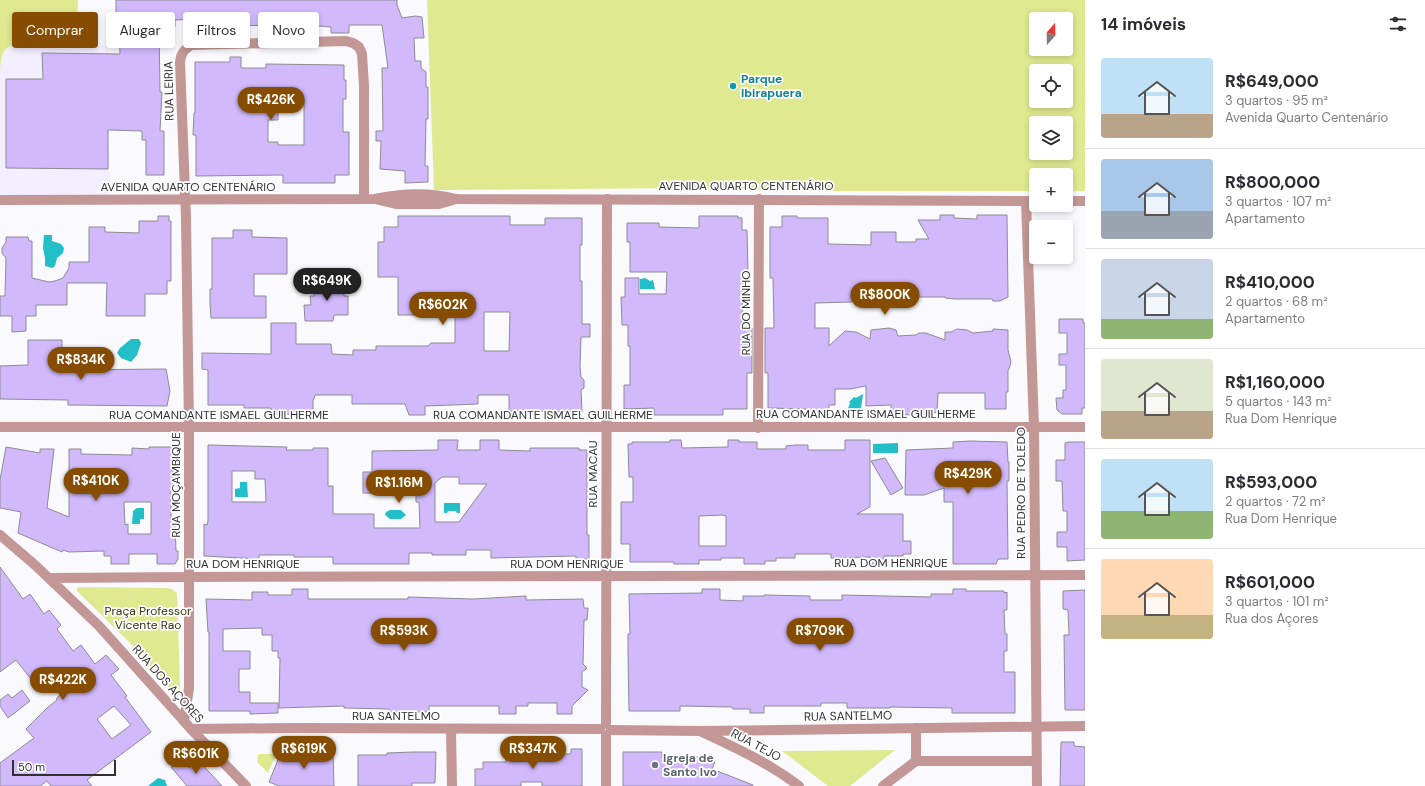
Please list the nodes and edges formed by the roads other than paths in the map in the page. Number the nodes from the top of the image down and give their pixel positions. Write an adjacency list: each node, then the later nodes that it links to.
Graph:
1 (186, 199): 2 (street, AVENIDA QUARTO CENTENÁRIO); 2 (street, RUA LEIRIA); 5 (street, AVENIDA QUARTO CENTENÁRIO); 13 (street, RUA MOÇAMBIQUE)
2 (364, 199): 3 (street, AVENIDA QUARTO CENTENÁRIO)
3 (607, 199): 4 (street, AVENIDA QUARTO CENTENÁRIO); 14 (street, RUA MACAU)
4 (759, 199): 6 (street, AVENIDA QUARTO CENTENÁRIO); 15 (street, RUA DO MINHO)
5 (0, 200)
6 (1029, 201)
7 (1073, 201): 8 (street)
8 (1085, 201)
9 (1031, 212): 10 (street, RUA PEDRO DE TOLEDO)
10 (1034, 427): 11 (street, RUA COMANDANTE ISMAEL GUILHERME); 15 (street, RUA COMANDANTE ISMAEL GUILHERME); 17 (street, RUA PEDRO DE TOLEDO)
11 (1085, 427)
12 (0, 428): 13 (street, RUA COMANDANTE ISMAEL GUILHERME)
13 (189, 428): 14 (street, RUA COMANDANTE ISMAEL GUILHERME); 19 (street, RUA MOÇAMBIQUE)
14 (606, 428): 15 (street, RUA COMANDANTE ISMAEL GUILHERME); 20 (street, RUA MACAU)
15 (758, 428)
16 (0, 535): 21 (street, RUA DOS AÇORES)
17 (1035, 575): 18 (street, RUA DOM HENRIQUE); 20 (street, RUA DOM HENRIQUE); 23 (street, RUA PEDRO DE TOLEDO)
18 (1085, 575)
19 (189, 577): 20 (street, RUA DOM HENRIQUE); 21 (street, RUA DOM HENRIQUE); 22 (street, RUA MOÇAMBIQUE)
20 (606, 577): 27 (street, RUA MACAU)
21 (49, 578): 22 (street, RUA DOS AÇORES)
22 (187, 725): 26 (street, RUA SANTELMO); 31 (street, RUA DOS AÇORES)
23 (1037, 726): 24 (street, RUA SANTELMO); 25 (street, RUA SANTELMO); 30 (street, RUA PEDRO DE TOLEDO)
24 (1085, 726)
25 (916, 728): 28 (street, RUA SANTELMO); 29 (street)
26 (451, 729): 27 (street, RUA SANTELMO); 32 (street)
27 (606, 729): 28 (street, RUA SANTELMO); 33 (street, RUA MACAU)
28 (698, 731): 34 (street, RUA TEJO)
29 (916, 760): 30 (street); 35 (street)
30 (1036, 761): 36 (street, RUA PEDRO DE TOLEDO)
31 (246, 786)
32 (452, 786)
33 (606, 786)
34 (799, 786)
35 (883, 786)
36 (1037, 786)

